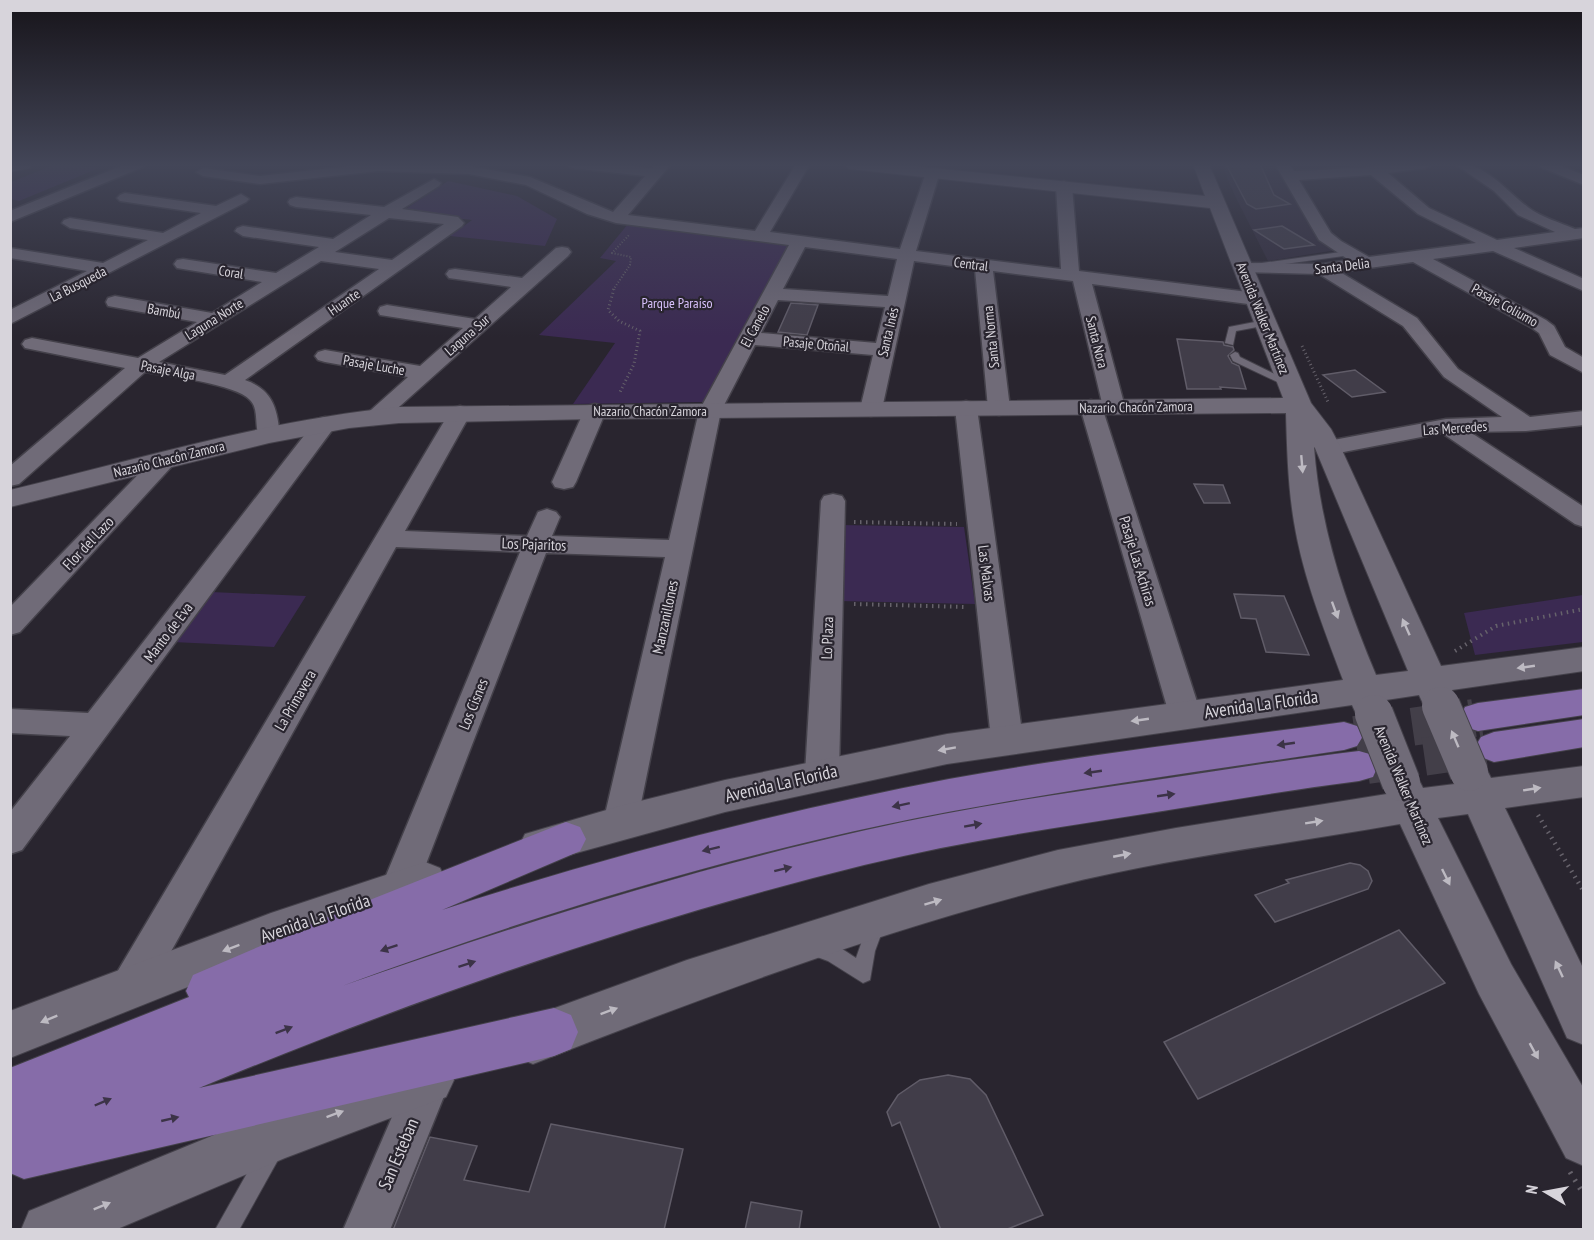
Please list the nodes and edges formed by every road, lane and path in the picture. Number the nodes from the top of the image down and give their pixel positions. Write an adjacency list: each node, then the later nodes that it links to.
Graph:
1 (197, 222): 17 (street, La Busqueda)
2 (371, 222): 19 (street, Laguna Norte)
3 (455, 222): 30 (street, Huante)
4 (640, 222): 66 (path)
5 (647, 222): 16 (street, Central)
6 (768, 222): 16 (street)
7 (917, 222): 25 (street, Santa Inés)
8 (1069, 222): 35 (street, Santa Nora)
9 (1224, 222): 31 (main road, Avenida Walker Martínez)
10 (1317, 222): 23 (street)
11 (1443, 222): 20 (street)
12 (1548, 222): 15 (street)
13 (70, 223): 17 (street)
14 (243, 231): 19 (street)
15 (1578, 234): 20 (street, Santa Delia)
16 (759, 237): 18 (street, Central)
17 (165, 238): 32 (street, La Busqueda)
18 (799, 242): 25 (street, Central); 39 (street, El Canelo)
19 (335, 244): 24 (street, Laguna Norte)
20 (1493, 244): 26 (street, Santa Delia); 38 (street)
21 (562, 252): 37 (street, Laguna Sur)
22 (10, 253): 32 (street)
23 (1348, 253): 27 (street); 31 (lane)
24 (318, 255): 30 (street); 36 (street, Laguna Norte)
25 (906, 256): 29 (street, Central); 43 (street, Santa Inés)
26 (1415, 256): 27 (street, Santa Delia); 58 (street, Pasaje Coliumo)
27 (1366, 263): 33 (street, Santa Delia)
28 (183, 264): 36 (street, Coral)
29 (983, 265): 35 (street, Central); 64 (street, Santa Norma)
30 (396, 266): 60 (street, Huante)
31 (1243, 268): 33 (street, Santa Delia); 41 (main road, Avenida Walker Martínez)
32 (106, 269): 44 (street, La Busqueda)
33 (1323, 269): 72 (street)
34 (455, 274): 37 (street)
35 (1076, 277): 41 (street, Central); 62 (street, Santa Nora)
36 (279, 279): 47 (street, Laguna Norte)
37 (526, 284): 49 (street, Laguna Sur)
38 (1584, 286)
39 (772, 294): 43 (street); 50 (street, El Canelo)
40 (10, 298): 44 (street)
41 (1256, 299): 48 (main road, Avenida Walker Martínez)
42 (115, 302): 47 (street, Bambú)
43 (896, 302): 54 (street, Santa Inés)
44 (40, 303): 46 (street, La Busqueda)
45 (387, 311): 49 (street)
46 (10, 318)
47 (214, 319): 57 (street, Laguna Norte)
48 (1265, 323): 52 (lane); 61 (main road, Avenida Walker Martínez)
49 (479, 325): 59 (street, Laguna Sur)
50 (748, 338): 54 (street, Pasaje Otoñal); 67 (street, El Canelo)
51 (1300, 341): 75 (path)
52 (1230, 343)
53 (32, 344): 57 (street, Pasaje Alga)
54 (884, 350): 65 (street, Santa Inés)
55 (1235, 355): 61 (lane)
56 (326, 356): 59 (street, Pasaje Luche)
57 (141, 365): 60 (street, Pasaje Alga); 77 (street, Laguna Norte)
58 (1584, 367)
59 (423, 373): 69 (street, Laguna Sur)
60 (229, 382): 74 (street, Pasaje Alga)
61 (1295, 395): 62 (main road, Nazario Chacón Zamora); 75 (main road, Avenida Walker Martínez); 96 (main road, Avenida Walker Martínez, one-way to 96)
62 (1102, 407): 64 (main road, Nazario Chacón Zamora); 93 (street, Pasaje Las Achiras)
63 (966, 408): 64 (main road, Nazario Chacón Zamora); 65 (main road, Nazario Chacón Zamora); 82 (street, Las Malvas)
64 (999, 408)
65 (871, 409): 67 (main road, Nazario Chacón Zamora)
66 (600, 411): 67 (main road, Nazario Chacón Zamora); 68 (main road, Nazario Chacón Zamora); 78 (street)
67 (710, 411): 85 (street, Manzanillones)
68 (460, 413): 69 (main road, Nazario Chacón Zamora); 84 (street, La Primavera)
69 (372, 417): 71 (main road, Nazario Chacón Zamora)
70 (1581, 420): 72 (street, Las Mercedes)
71 (325, 424): 74 (main road, Nazario Chacón Zamora); 95 (street, Manto de Eva)
72 (1527, 424): 73 (street, Las Mercedes)
73 (1446, 426): 75 (street, Las Mercedes); 81 (street)
74 (269, 435): 76 (main road, Nazario Chacón Zamora)
75 (1337, 446): 91 (main road, Avenida Walker Martínez, one-way to 75)
76 (165, 460): 79 (main road, Nazario Chacón Zamora); 89 (street, Flor del Lazo)
77 (10, 479)
78 (564, 482)
79 (10, 499)
80 (832, 511): 82 (path); 86 (street, Lo Plaza)
81 (1584, 519)
82 (981, 525): 87 (street, Las Malvas)
83 (542, 531): 84 (street, Los Pajaritos); 85 (street, Los Pajaritos); 106 (street, Los Cisnes)
84 (387, 539): 108 (street, La Primavera)
85 (680, 549): 103 (street, Manzanillones)
86 (829, 603): 87 (path); 100 (street, Lo Plaza)
87 (991, 607): 98 (street, Las Malvas)
88 (1584, 609): 91 (path)
89 (10, 625)
90 (1584, 659): 91 (main road, Avenida La Florida, one-way to 91)
91 (1430, 682): 96 (main road, Avenida La Florida); 99 (main road, Avenida Walker Martínez, one-way to 91, bridge)
92 (1584, 702): 99 (main road)
93 (1185, 714): 96 (main road, Avenida La Florida); 98 (main road, Avenida La Florida, one-way to 98)
94 (10, 721): 95 (street)
95 (97, 725): 104 (street, Manto de Eva)
96 (1360, 726): 102 (main road, Avenida Walker Martínez, bridge); 112 (main road, Avenida La Florida, one-way to 112); 117 (main road, Avenida La Florida, one-way to 96)
97 (1584, 733): 99 (main road)
98 (1007, 739): 100 (main road, Avenida La Florida, one-way to 100)
99 (1486, 765): 101 (main road, one-way to 101); 102 (main road); 107 (path); 109 (main road, Avenida Walker Martínez, one-way to 99)
100 (822, 774): 103 (main road, Avenida La Florida)
101 (1584, 781)
102 (1406, 794): 110 (main road, one-way to 102); 116 (main road, Avenida Walker Martínez, one-way to 116)
103 (620, 823): 105 (main road, Avenida La Florida)
104 (10, 839)
105 (566, 839): 106 (main road, Avenida La Florida); 112 (main road)
106 (398, 890): 108 (main road, Avenida La Florida, one-way to 108)
107 (1584, 892)
108 (130, 987): 111 (main road, Avenida La Florida, one-way to 111)
109 (1584, 1022)
110 (554, 1032): 113 (main road); 118 (main road, one-way to 110)
111 (10, 1035)
112 (63, 1070): 114 (main road, Avenida La Florida)
113 (430, 1079): 115 (main road, one-way to 113); 121 (street, San Esteban)
114 (10, 1093)
115 (282, 1133): 119 (main road, one-way to 115); 120 (lane)
116 (1584, 1140)
117 (10, 1142)
118 (10, 1156)
119 (48, 1230)
120 (226, 1230)
121 (366, 1230)

